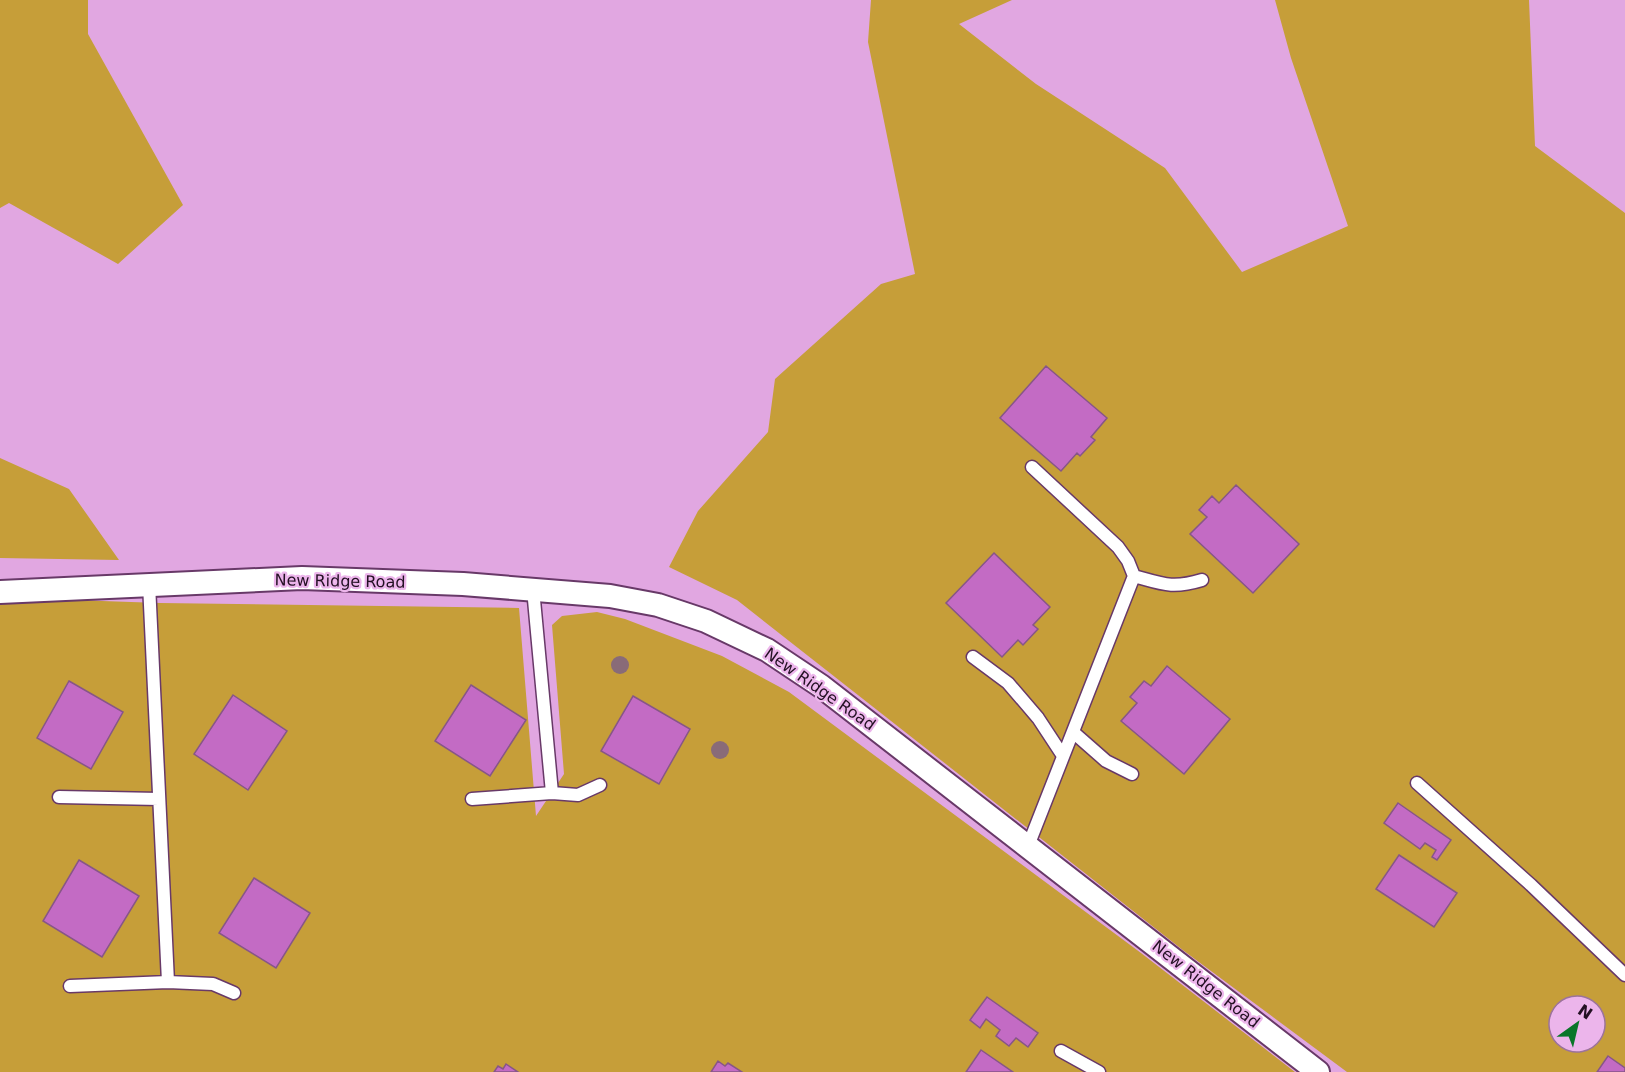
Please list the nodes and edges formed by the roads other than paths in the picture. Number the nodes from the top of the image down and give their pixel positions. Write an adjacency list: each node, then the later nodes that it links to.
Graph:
1 (1032, 466): 2 (lane)
2 (1134, 576): 3 (lane); 8 (lane)
3 (1202, 580)
4 (149, 584): 5 (street, New Ridge Road); 6 (street, New Ridge Road); 15 (lane)
5 (533, 589): 13 (lane); 17 (street, New Ridge Road)
6 (0, 592)
7 (974, 657): 9 (lane)
8 (1073, 732): 9 (lane); 10 (lane)
9 (1063, 756): 17 (lane)
10 (1132, 774)
11 (1417, 783): 18 (lane)
12 (600, 785): 13 (lane)
13 (552, 793): 16 (lane)
14 (59, 797): 15 (lane)
15 (159, 799): 19 (lane)
16 (472, 799)
17 (1028, 846): 24 (street, New Ridge Road)
18 (1625, 975)
19 (168, 982): 20 (lane); 21 (lane)
20 (70, 986)
21 (234, 993)
22 (1061, 1052): 23 (lane)
23 (1099, 1072)
24 (1318, 1072)

